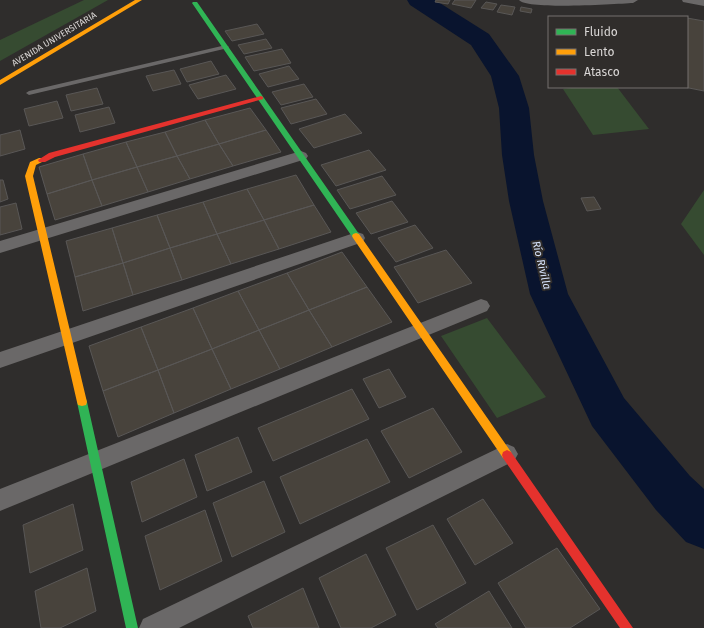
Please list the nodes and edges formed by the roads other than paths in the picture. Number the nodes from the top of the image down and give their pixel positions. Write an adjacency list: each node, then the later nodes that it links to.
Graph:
1 (139, 0): 8 (main road, AVENIDA UNIVERSITARIA)
2 (524, 0): 3 (street)
3 (633, 0)
4 (686, 0): 6 (street)
5 (195, 3): 7 (main road)
6 (704, 3)
7 (226, 47): 9 (lane); 10 (main road)
8 (0, 83)
9 (29, 93)
10 (261, 98): 11 (main road); 12 (main road)
11 (301, 156): 12 (street); 13 (main road)
12 (42, 234): 14 (street); 17 (main road)
13 (357, 238): 16 (main road); 17 (street)
14 (0, 247)
15 (481, 306): 16 (street)
16 (421, 331): 19 (main road); 20 (street)
17 (67, 337): 18 (street); 20 (main road)
18 (0, 360)
19 (507, 454): 23 (street); 24 (main road)
20 (95, 462): 21 (street); 22 (main road)
21 (0, 500)
22 (132, 628)
23 (152, 628)
24 (627, 628)

